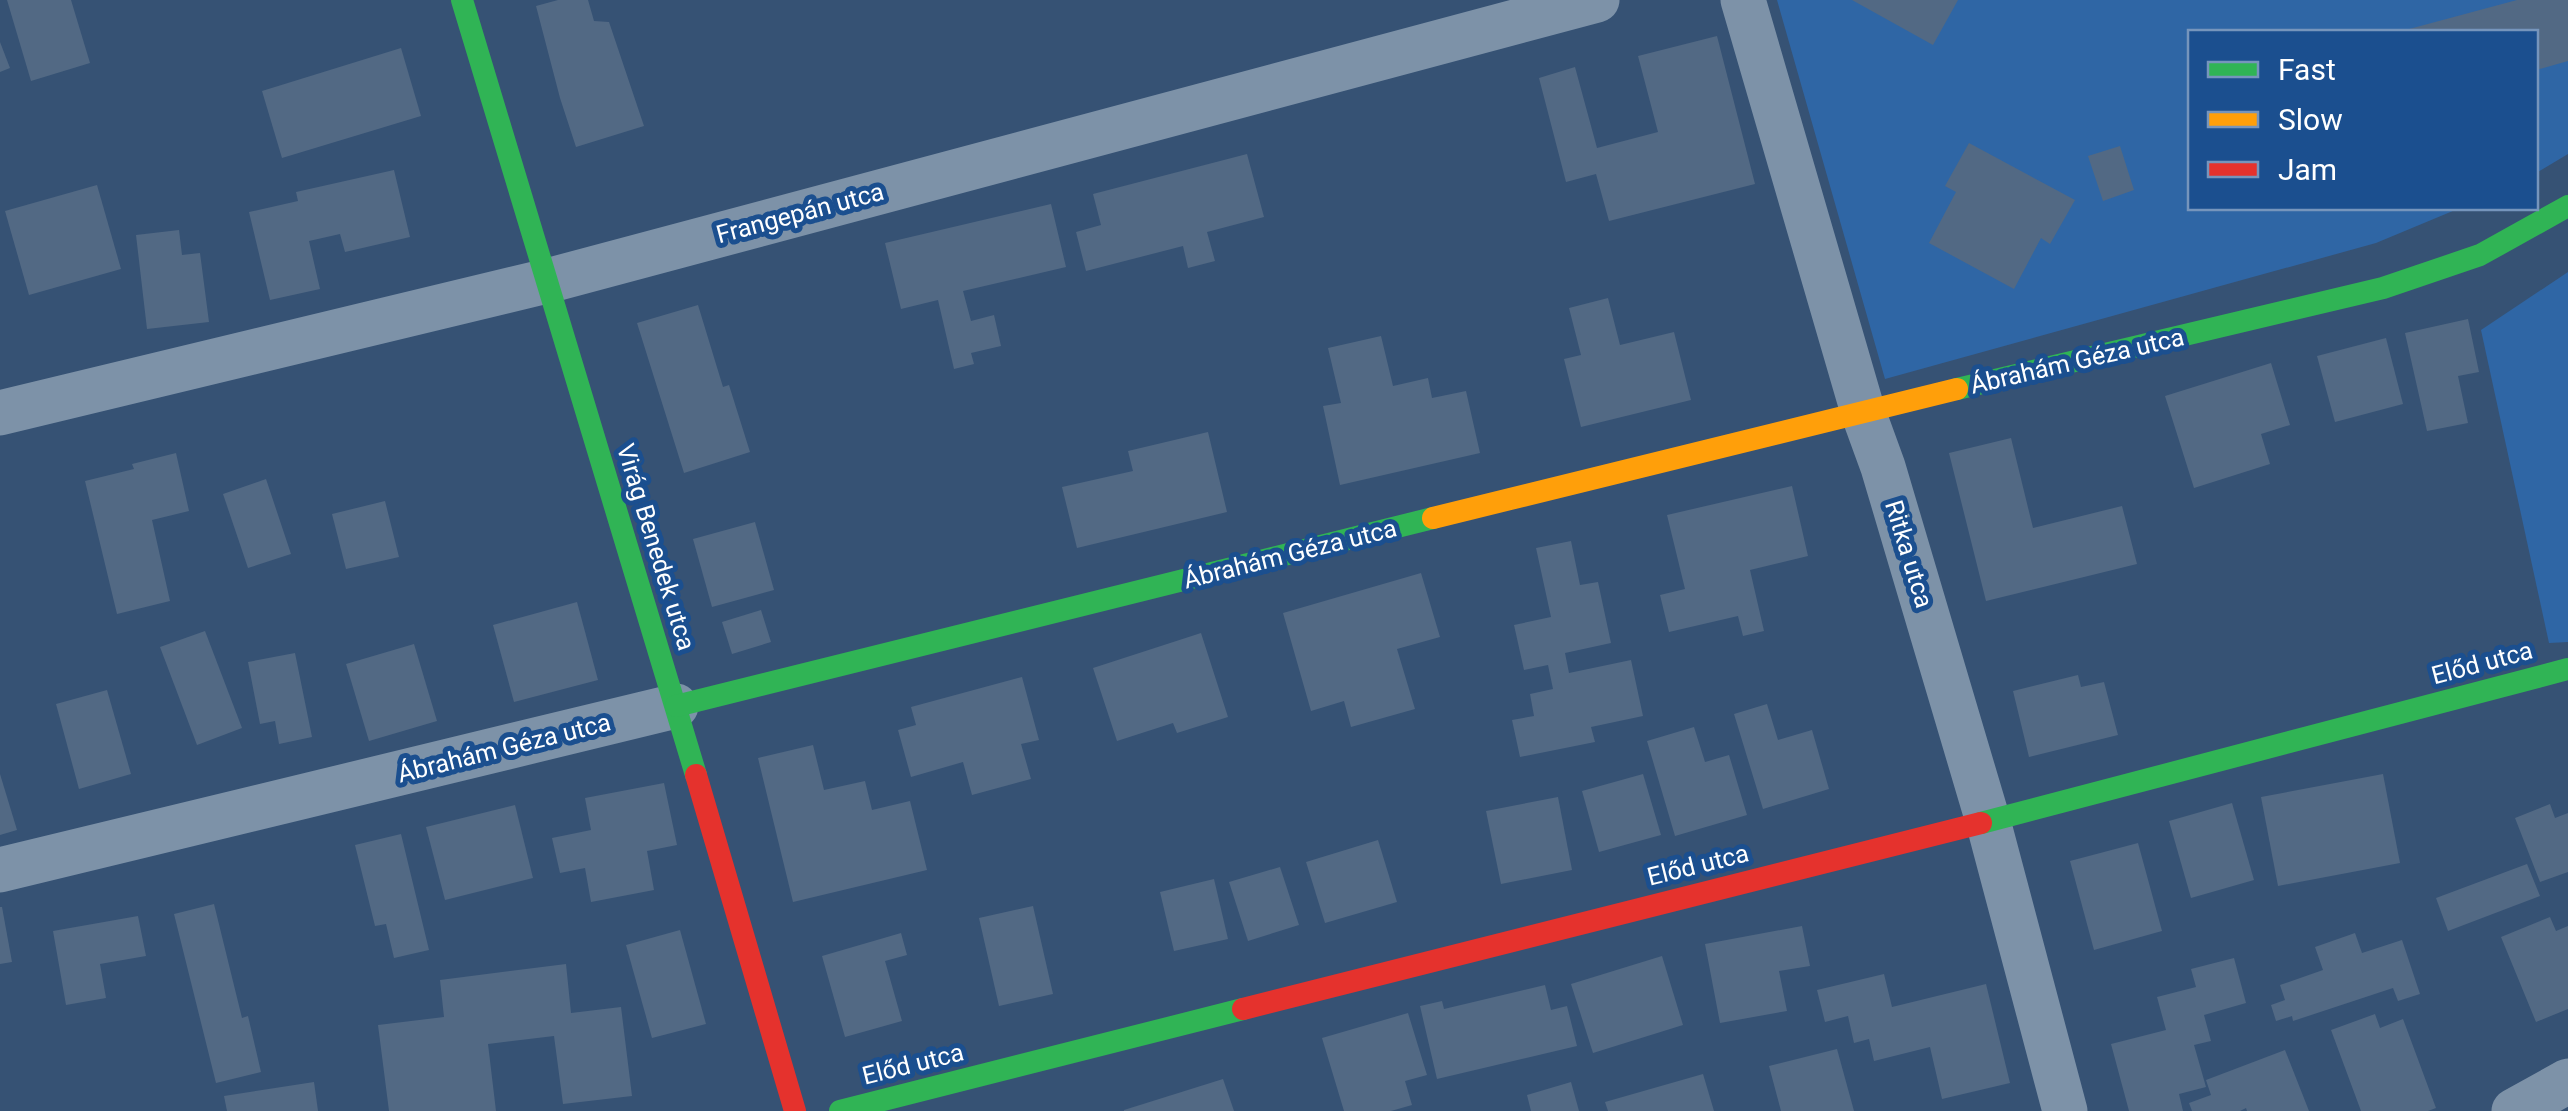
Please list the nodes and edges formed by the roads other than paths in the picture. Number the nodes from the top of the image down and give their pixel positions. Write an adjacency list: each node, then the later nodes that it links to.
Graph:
1 (462, 0): 5 (street, Virág Benedek utca)
2 (1597, 0): 5 (street, Frangepán utca)
3 (1743, 0): 6 (street, Ritka utca)
4 (2568, 206): 6 (street, Ábrahám Géza utca)
5 (547, 281): 7 (street, Frangepán utca); 9 (street, Virág Benedek utca)
6 (1864, 412): 9 (street, Ábrahám Géza utca); 10 (street, Ritka utca)
7 (0, 413)
8 (2568, 669): 10 (street, Előd utca)
9 (676, 706): 11 (street, Ábrahám Géza utca); 13 (street, Virág Benedek utca)
10 (1988, 821): 14 (street, Előd utca); 15 (street, Ritka utca)
11 (0, 870)
12 (2568, 1081): 16 (street)
13 (794, 1111)
14 (840, 1111)
15 (2065, 1111)
16 (2514, 1111)

